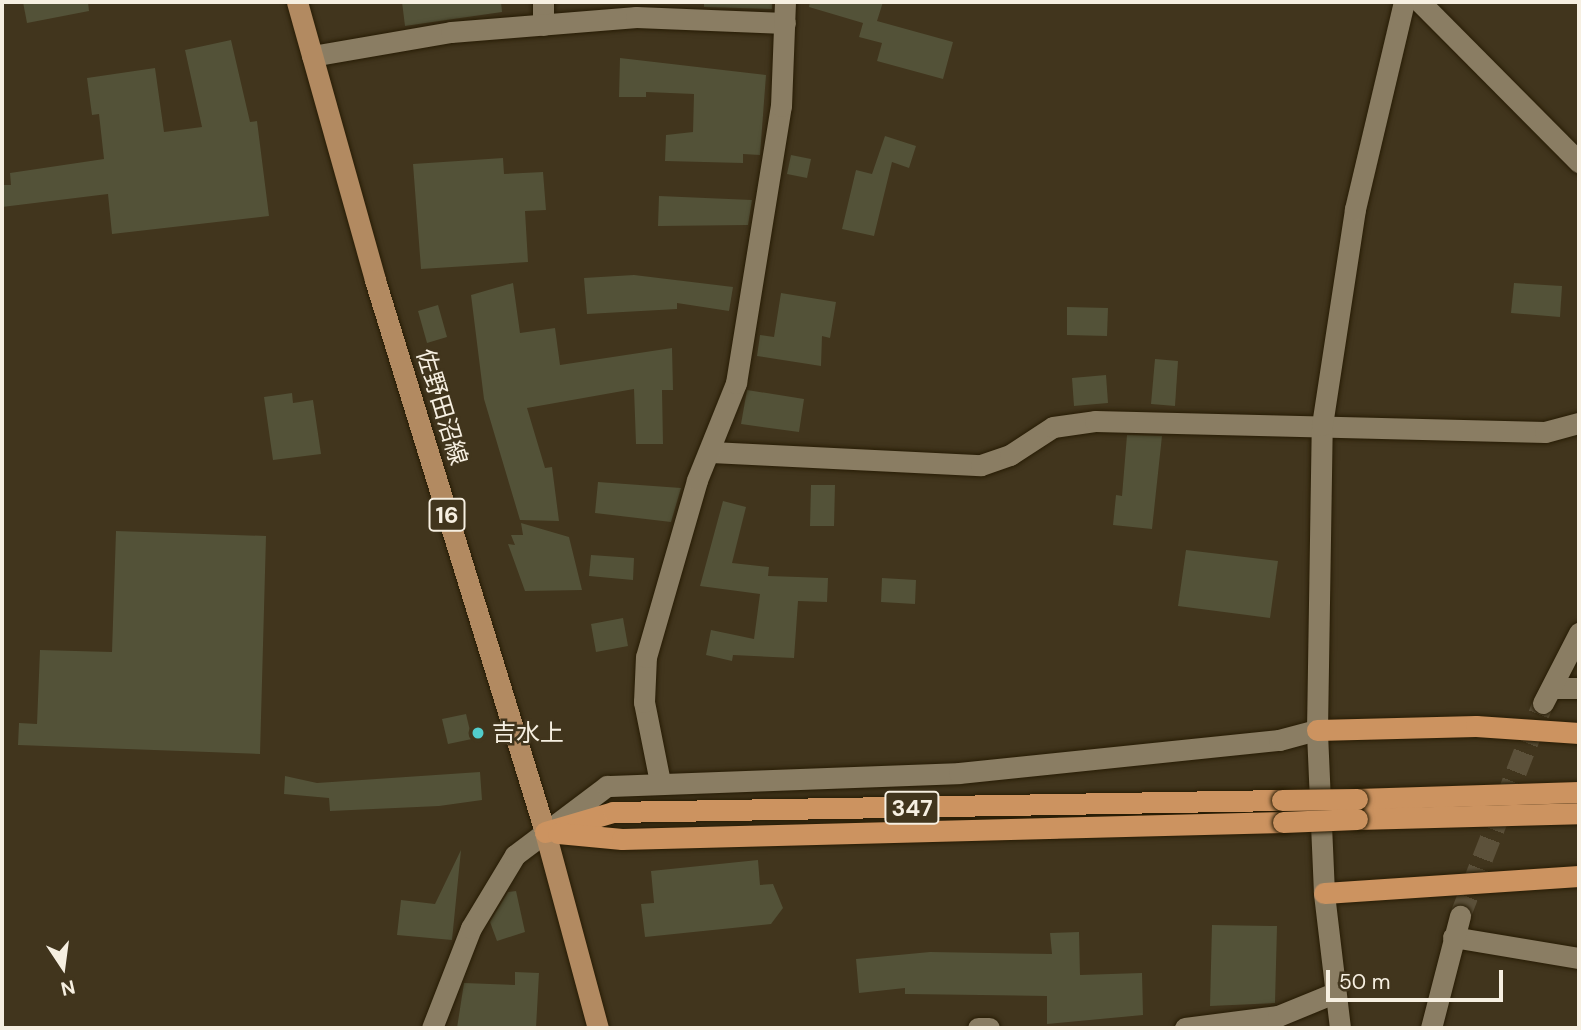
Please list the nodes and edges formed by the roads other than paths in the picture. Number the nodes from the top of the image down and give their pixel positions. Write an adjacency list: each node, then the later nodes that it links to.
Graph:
1 (297, 2): 8 (main road, 佐野田沼線 / 16)
2 (543, 2): 7 (street)
3 (785, 2): 6 (street)
4 (1404, 2): 11 (street)
5 (1420, 2): 9 (street)
6 (785, 23): 7 (street); 12 (street)
7 (543, 25): 8 (street)
8 (312, 56): 21 (main road, 佐野田沼線 / 16)
9 (1579, 162)
10 (1579, 423): 11 (street)
11 (1322, 425): 12 (street); 15 (street)
12 (711, 452): 17 (street)
13 (1579, 633): 14 (street)
14 (1579, 688)
15 (1317, 730): 16 (highway); 17 (street); 23 (street)
16 (1579, 733)
17 (660, 782): 21 (street)
18 (1579, 792): 19 (highway, 347)
19 (1357, 809): 20 (highway, 347); 21 (highway, 347, bridge); 21 (highway, 347, bridge)
20 (1579, 813)
21 (545, 832): 28 (street); 29 (main road, 佐野田沼線 / 16)
22 (1579, 876): 23 (highway)
23 (1324, 893): 27 (street)
24 (1460, 916): 25 (street)
25 (1453, 937): 26 (street); 34 (street)
26 (1579, 958)
27 (1334, 993): 32 (street); 33 (street)
28 (432, 1028)
29 (598, 1028)
30 (978, 1028): 31 (street)
31 (989, 1028)
32 (1185, 1028)
33 (1340, 1028)
34 (1431, 1028)

